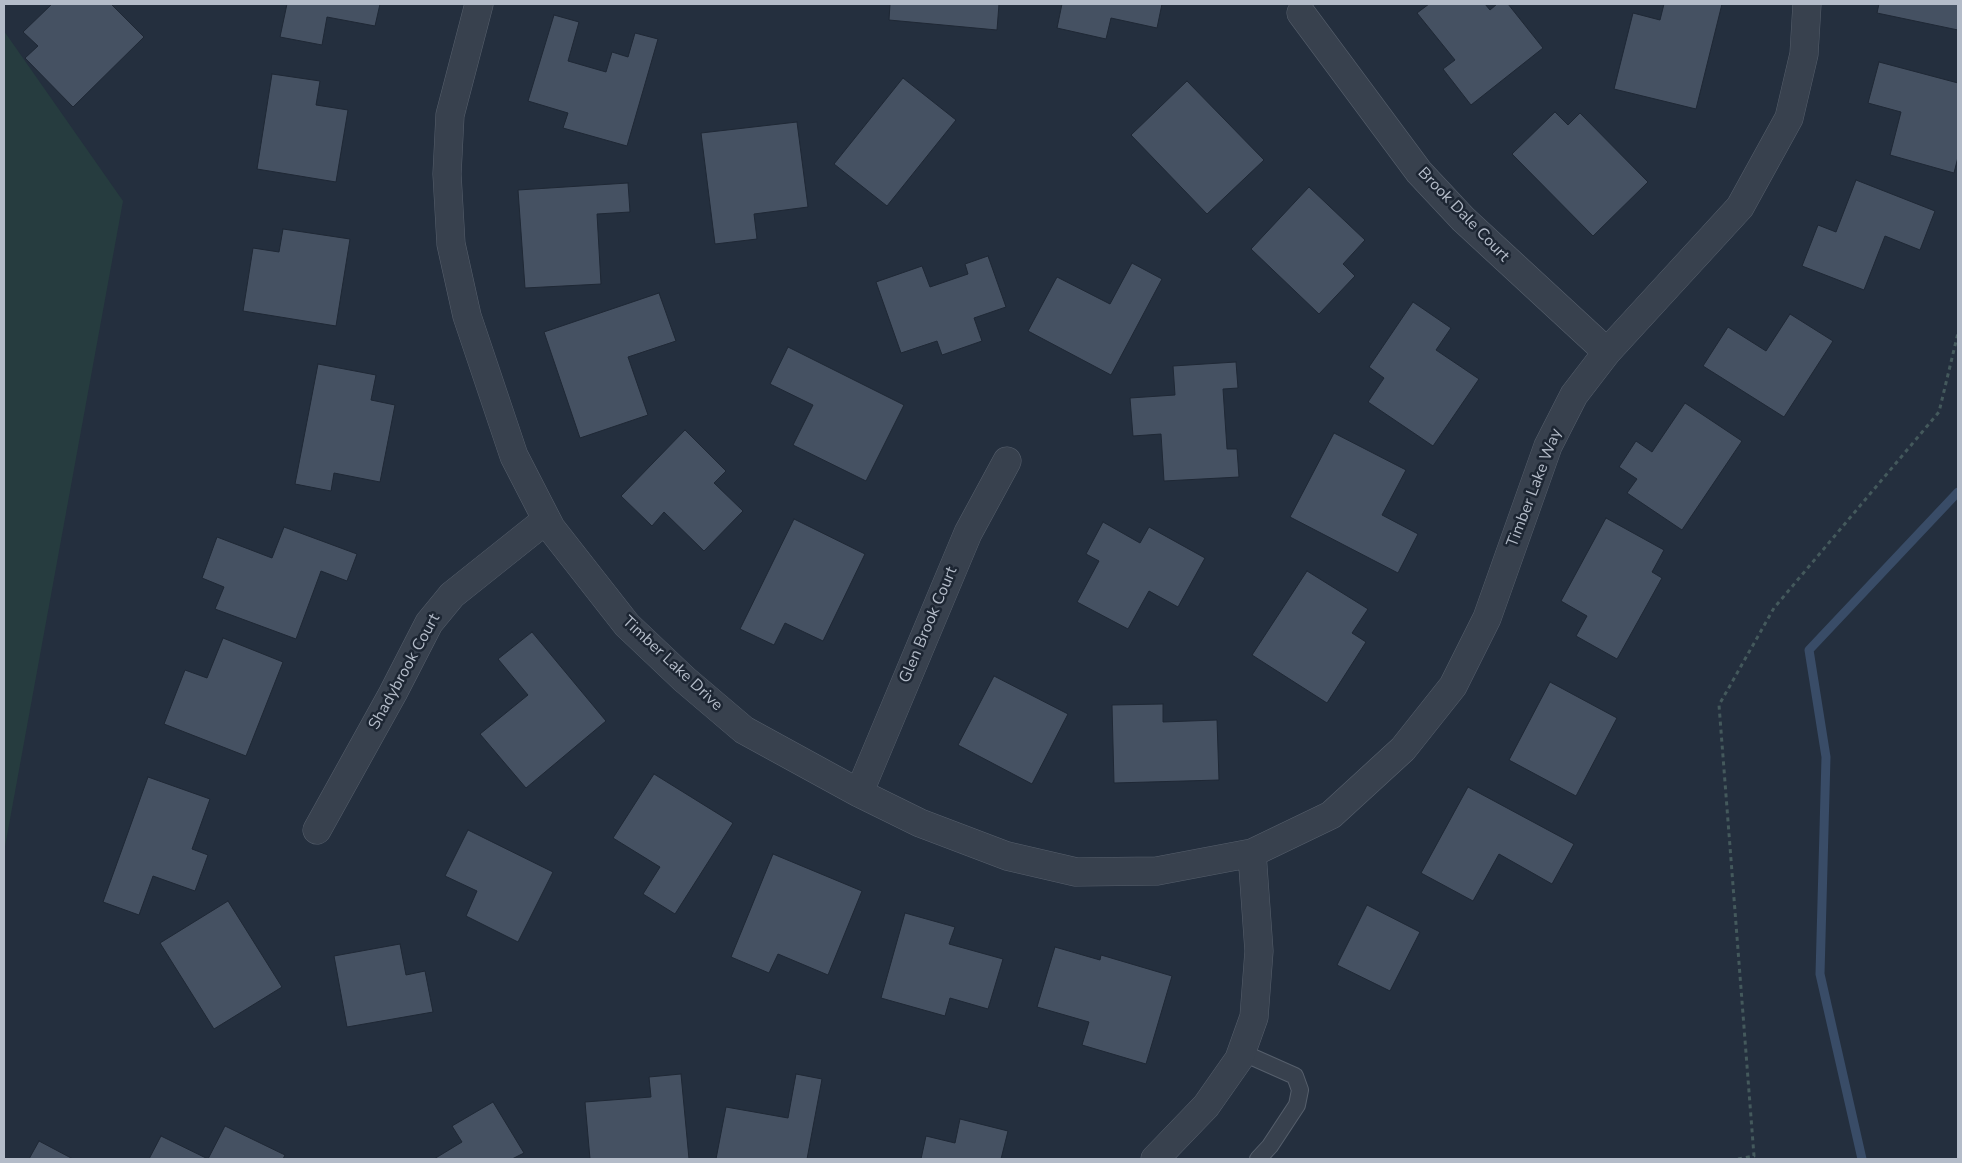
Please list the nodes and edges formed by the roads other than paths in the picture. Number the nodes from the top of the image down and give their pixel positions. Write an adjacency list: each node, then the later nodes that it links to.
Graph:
1 (479, 4): 6 (street, Timber Lake Drive)
2 (1808, 4): 4 (street, Timber Lake Way)
3 (1301, 13): 4 (street, Brook Dale Court)
4 (1607, 352): 9 (street, Timber Lake Way)
5 (1007, 461): 7 (street, Glen Brook Court)
6 (546, 520): 7 (street, Timber Lake Drive); 8 (street, Shadybrook Court)
7 (859, 793): 9 (street, Timber Lake Drive)
8 (317, 830)
9 (1252, 853): 10 (street)
10 (1241, 1052): 11 (street); 12 (lane)
11 (1155, 1159)
12 (1258, 1159)

